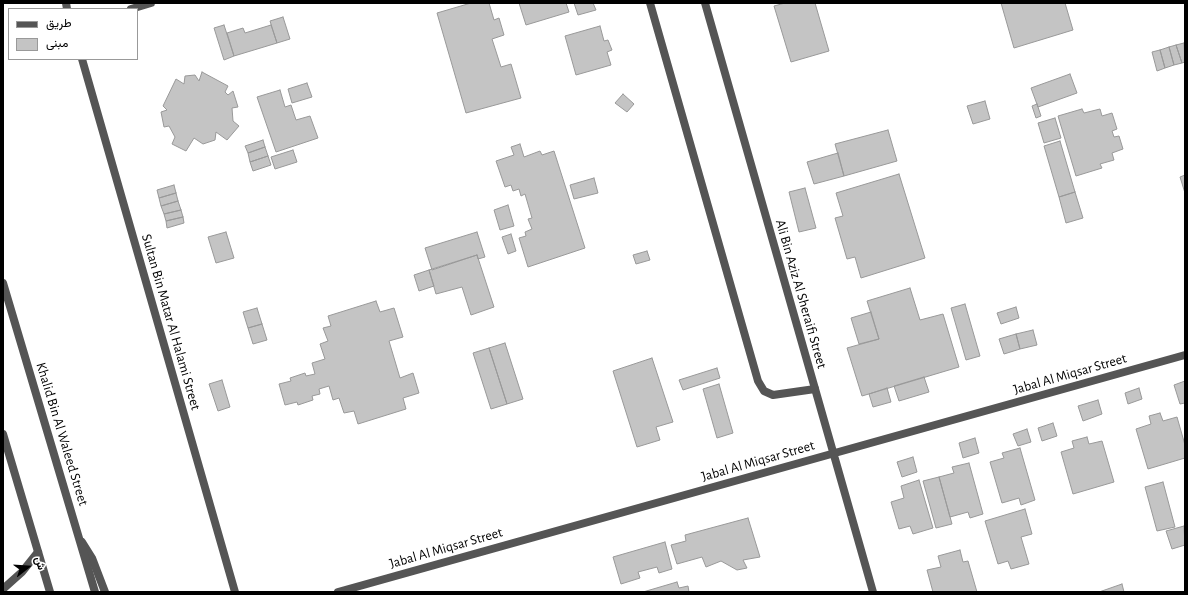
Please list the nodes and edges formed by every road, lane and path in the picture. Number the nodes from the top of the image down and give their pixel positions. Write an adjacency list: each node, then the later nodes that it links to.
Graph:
1 (151, 3): 4 (street)
2 (650, 3): 8 (street)
3 (705, 3): 8 (street, Ali Bin Aziz Al Sheraifi Street)
4 (134, 8)
5 (82, 60): 17 (street, Sultan Bin Matar Al Halami Street)
6 (3, 283): 11 (street, Khalid Bin Al Waleed Street)
7 (1185, 355): 10 (street, Jabal Al Miqsar Street)
8 (815, 389): 10 (street, Ali Bin Aziz Al Sheraifi Street)
9 (3, 434): 12 (street)
10 (833, 454): 18 (street, Jabal Al Miqsar Street); 19 (street, Ali Bin Aziz Al Sheraifi Street)
11 (80, 539): 15 (street, Khalid Bin Al Waleed Street); 16 (street)
12 (38, 552): 13 (street); 14 (street)
13 (3, 589)
14 (50, 592)
15 (95, 592)
16 (104, 592)
17 (234, 592)
18 (338, 592)
19 (873, 592)

